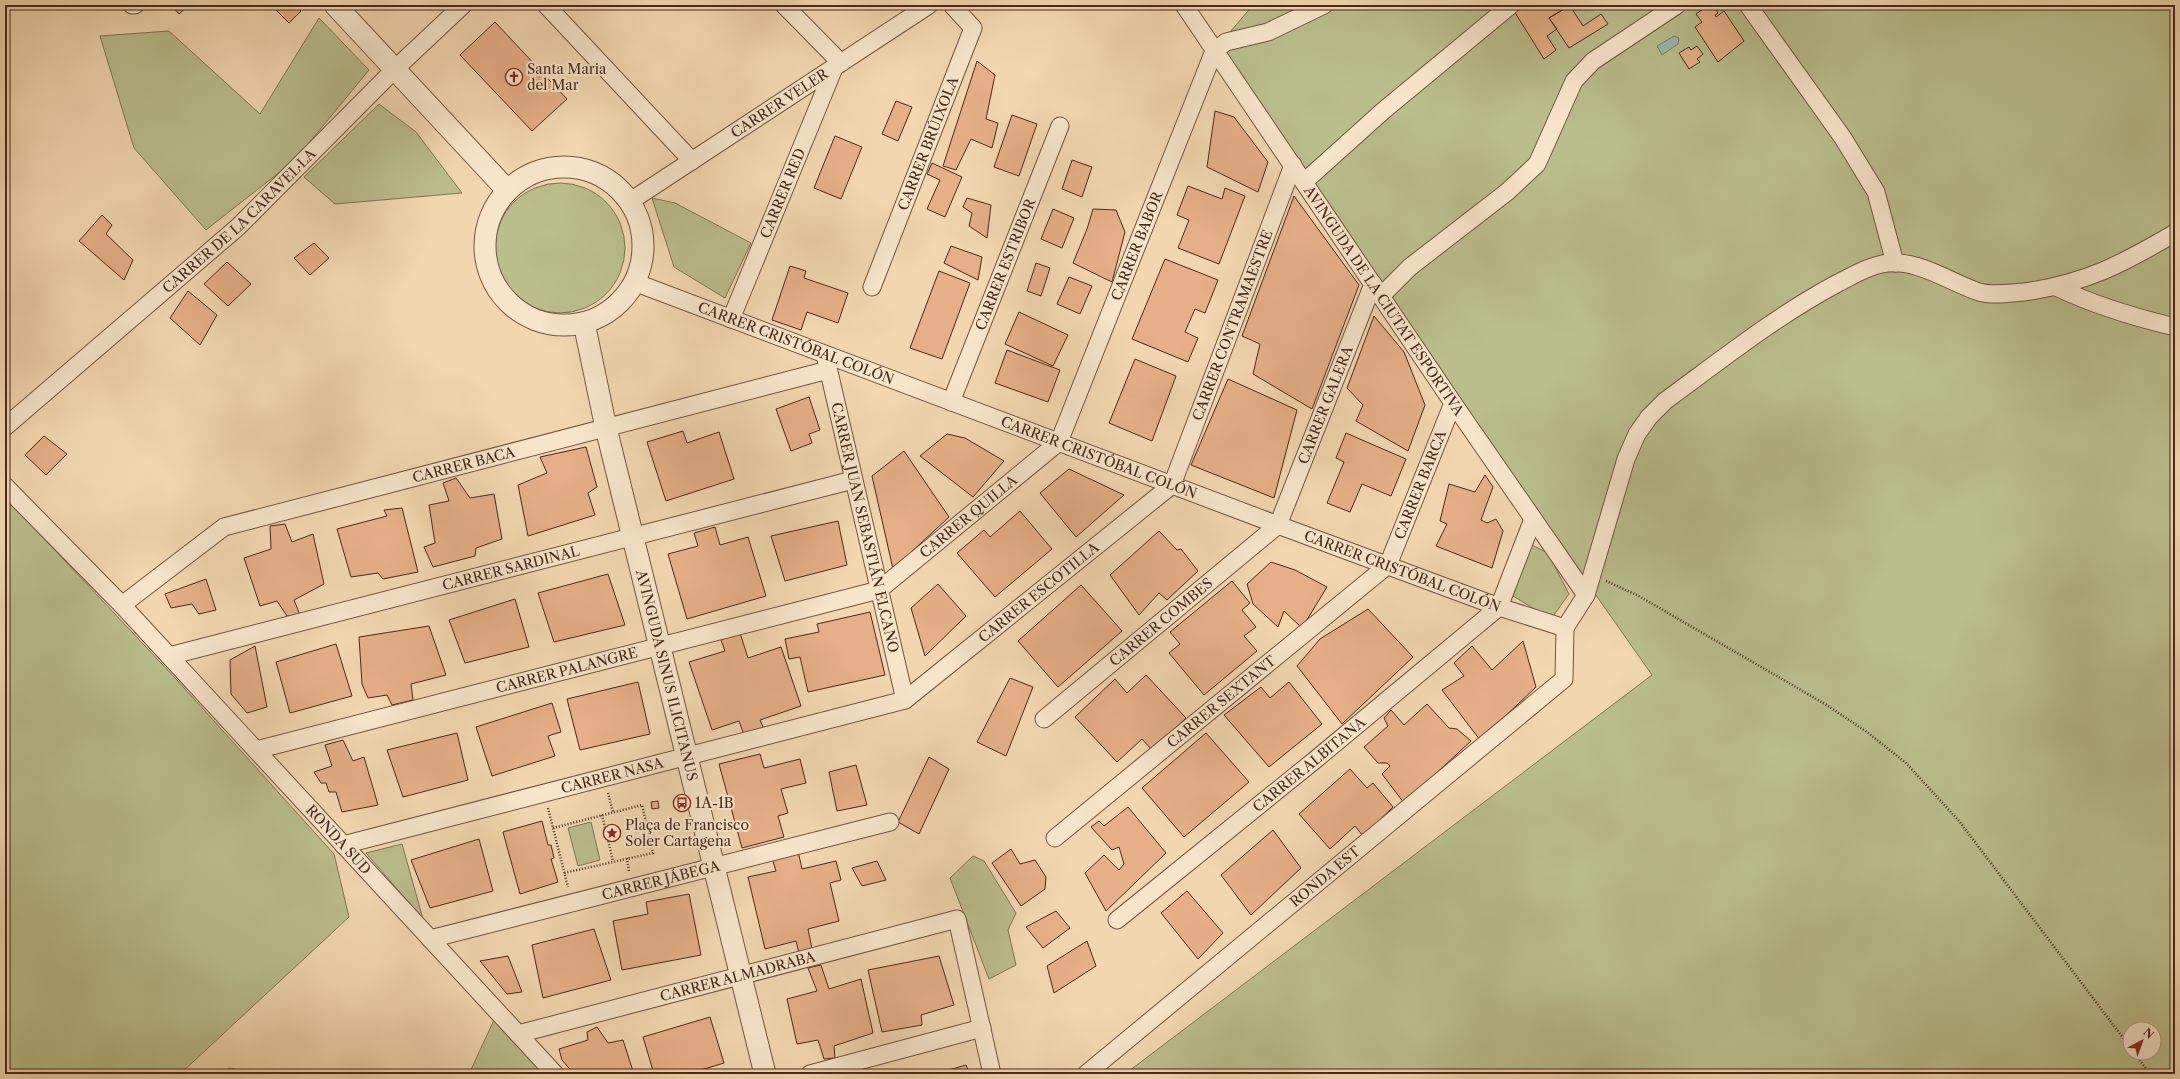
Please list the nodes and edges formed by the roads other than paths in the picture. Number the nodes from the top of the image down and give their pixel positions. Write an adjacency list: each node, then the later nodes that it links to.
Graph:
1 (335, 5): 14 (street)
2 (463, 5): 14 (street, CARRER DE LA CARAVEL·LA)
3 (546, 5): 16 (street)
4 (784, 5): 13 (street)
5 (929, 5): 13 (street, CARRER VELER)
6 (952, 5): 24 (street, CARRER BRÚIXOLA)
7 (1184, 5): 12 (street, AVINGUDA DE LA CIUTAT ESPORTIVA)
8 (1324, 5): 12 (street)
9 (1511, 5): 18 (street)
10 (1677, 5): 26 (street)
11 (1748, 5): 22 (street)
12 (1214, 50): 17 (street, AVINGUDA DE LA CIUTAT ESPORTIVA); 35 (street, CARRER BABOR)
13 (837, 65): 16 (street, CARRER VELER); 27 (street, CARRER RED)
14 (394, 69): 19 (street); 33 (street, CARRER DE LA CARAVEL·LA)
15 (1060, 126): 31 (street, CARRER ESTRIBOR)
16 (692, 161): 20 (street, CARRER VELER)
17 (1293, 165): 18 (street, AVINGUDA DE LA CIUTAT ESPORTIVA); 37 (street, CARRER CONTRAMAESTRE)
18 (1304, 182): 26 (street, AVINGUDA DE LA CIUTAT ESPORTIVA)
19 (507, 190): 20 (street); 28 (street)
20 (629, 202): 23 (street)
21 (2175, 233): 25 (street)
22 (1895, 263): 25 (street); 44 (street)
23 (634, 282): 27 (street, CARRER CRISTÓBAL COLÓN); 28 (street)
24 (872, 287)
25 (2056, 287): 29 (street)
26 (1377, 290): 32 (street, AVINGUDA DE LA CIUTAT ESPORTIVA); 40 (street, CARRER GALERA)
27 (731, 318): 30 (street, CARRER CRISTÓBAL COLÓN)
28 (584, 323): 34 (street, AVINGUDA SINUS ILICITANUS)
29 (2175, 327)
30 (827, 362): 31 (street, CARRER CRISTÓBAL COLÓN); 34 (street, CARRER BACA); 36 (street, CARRER JUAN SEBASTIÁN ELCANO)
31 (951, 402): 35 (street, CARRER CRISTÓBAL COLÓN)
32 (1453, 403): 39 (street, AVINGUDA DE LA CIUTAT ESPORTIVA); 42 (street, CARRER BARCA)
33 (5, 427)
34 (606, 428): 41 (street, AVINGUDA SINUS ILICITANUS); 45 (street, CARRER BACA)
35 (1059, 442): 37 (street, CARRER CRISTÓBAL COLÓN); 43 (street, CARRER QUILLA)
36 (854, 480): 41 (street, CARRER SARDINAL); 43 (street, CARRER JUAN SEBASTIÁN ELCANO)
37 (1172, 484): 40 (street, CARRER CRISTÓBAL COLÓN); 50 (street, CARRER ESCOTILLA)
38 (5, 486): 45 (street, RONDA SUD)
39 (1533, 519): 44 (street, AVINGUDA DE LA CIUTAT ESPORTIVA); 46 (street)
40 (1278, 525): 42 (street, CARRER CRISTÓBAL COLÓN); 51 (street, CARRER COMBES)
41 (633, 536): 48 (street, AVINGUDA SINUS ILICITANUS); 49 (street, CARRER SARDINAL)
42 (1388, 565): 46 (street, CARRER CRISTÓBAL COLÓN); 55 (street, CARRER SEXTANT)
43 (879, 590): 48 (street, CARRER PALANGRE); 50 (street, CARRER JUAN SEBASTIÁN ELCANO)
44 (1586, 595): 47 (street)
45 (122, 605): 49 (street, RONDA SUD)
46 (1499, 607): 47 (street, CARRER CRISTÓBAL COLÓN); 58 (street, CARRER ALBITANA)
47 (1565, 628): 67 (street, RONDA EST)
48 (660, 646): 52 (street, CARRER PALANGRE); 53 (street, AVINGUDA SINUS ILICITANUS)
49 (169, 656): 52 (street, RONDA SUD)
50 (905, 700): 53 (street, CARRER NASA)
51 (1044, 718)
52 (256, 750): 56 (street, RONDA SUD)
53 (687, 756): 56 (street, CARRER NASA); 57 (street, AVINGUDA SINUS ILICITANUS)
54 (890, 822): 57 (street, CARRER JÁBEGA)
55 (1055, 838)
56 (343, 845): 59 (street, RONDA SUD)
57 (714, 866): 59 (street, CARRER JÁBEGA); 60 (street, AVINGUDA SINUS ILICITANUS)
58 (1118, 920)
59 (430, 939): 62 (street, RONDA SUD)
60 (740, 975): 61 (street, CARRER ALMADRABA); 62 (street, CARRER ALMADRABA); 64 (street, AVINGUDA SINUS ILICITANUS)
61 (982, 1028): 65 (street); 66 (street)
62 (518, 1034): 63 (street, RONDA SUD)
63 (555, 1074)
64 (765, 1074)
65 (810, 1074)
66 (992, 1074)
67 (1086, 1074)

